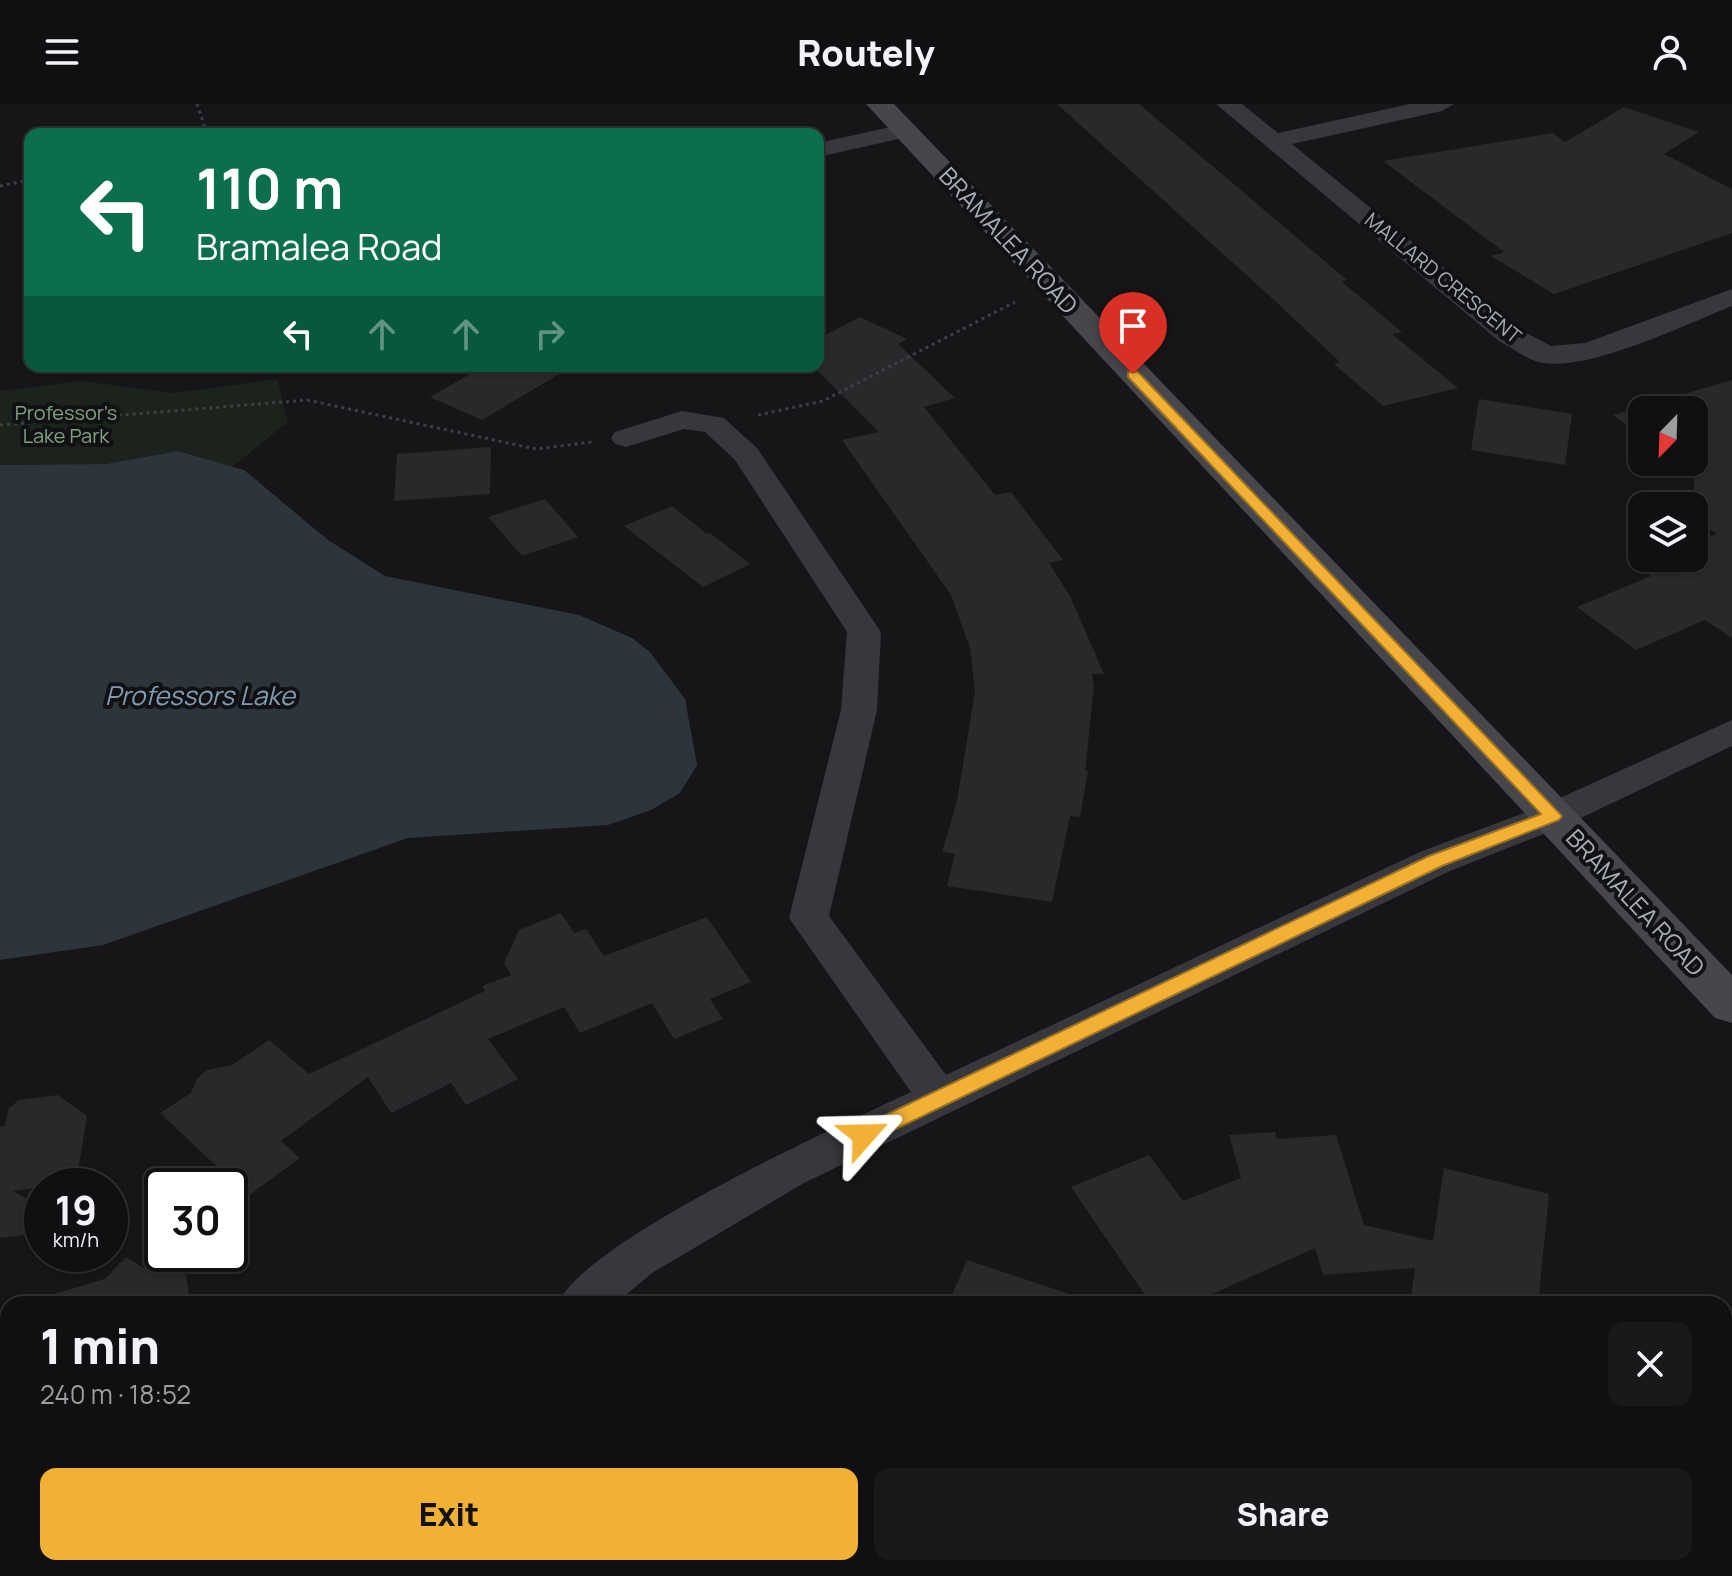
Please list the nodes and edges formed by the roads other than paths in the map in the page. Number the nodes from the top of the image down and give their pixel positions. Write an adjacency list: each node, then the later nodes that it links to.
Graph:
1 (879, 104): 4 (main road, BRAMALEA ROAD)
2 (1228, 104): 5 (street, MALLARD CRESCENT)
3 (1442, 104): 5 (street)
4 (904, 131): 6 (street); 10 (main road, BRAMALEA ROAD)
5 (1274, 141): 7 (street, MALLARD CRESCENT)
6 (824, 149)
7 (1732, 297)
8 (626, 438): 12 (street)
9 (1732, 732): 10 (street)
10 (1553, 816): 11 (main road, BRAMALEA ROAD); 12 (street)
11 (1732, 1005)
12 (940, 1100): 13 (street)
13 (591, 1296)

